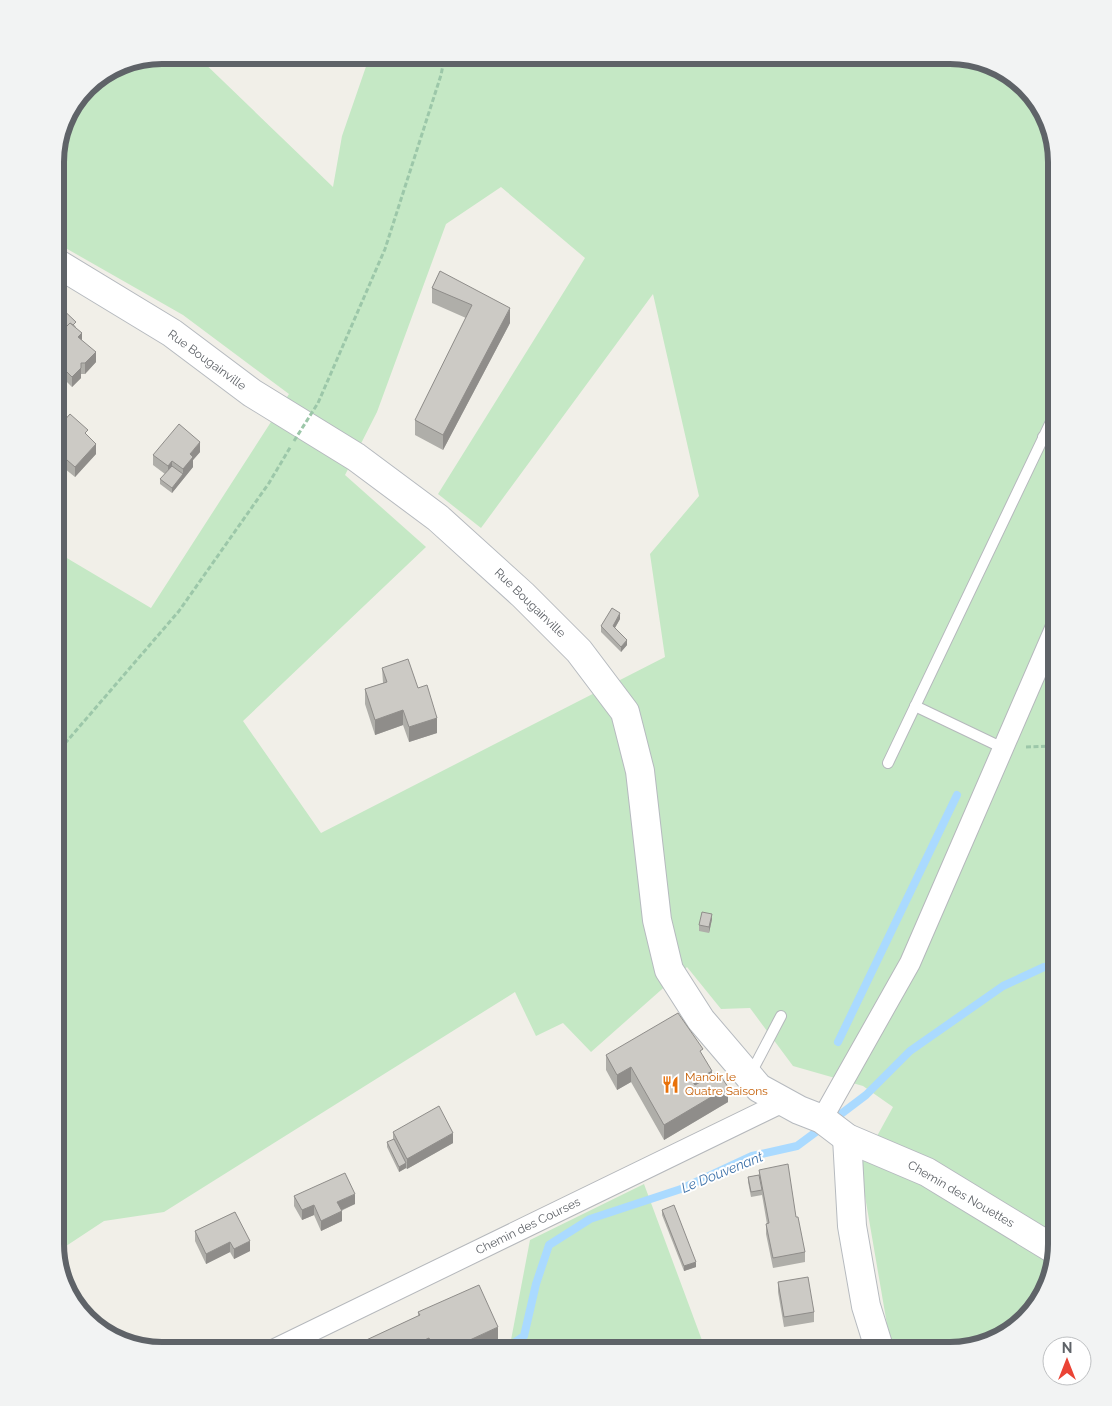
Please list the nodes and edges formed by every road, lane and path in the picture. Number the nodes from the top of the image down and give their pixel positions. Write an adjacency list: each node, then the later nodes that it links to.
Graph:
1 (443, 64): 8 (path, bridge)
2 (64, 267): 12 (street, Rue Bougainville)
3 (1048, 427): 4 (lane)
4 (1043, 437): 5 (lane); 7 (lane)
5 (1048, 440)
6 (1048, 645): 9 (street)
7 (915, 706): 9 (lane); 10 (lane)
8 (64, 745)
9 (1003, 748): 14 (street)
10 (888, 762)
11 (781, 1016): 12 (lane)
12 (749, 1076): 13 (street, Rue Bougainville)
13 (785, 1101): 14 (street, Chemin des Nouettes); 17 (street, Chemin des Courses)
14 (822, 1119): 15 (street, Chemin des Nouettes)
15 (847, 1138): 16 (street, Chemin des Nouettes); 18 (street)
16 (1048, 1245)
17 (290, 1342)
18 (877, 1342)

